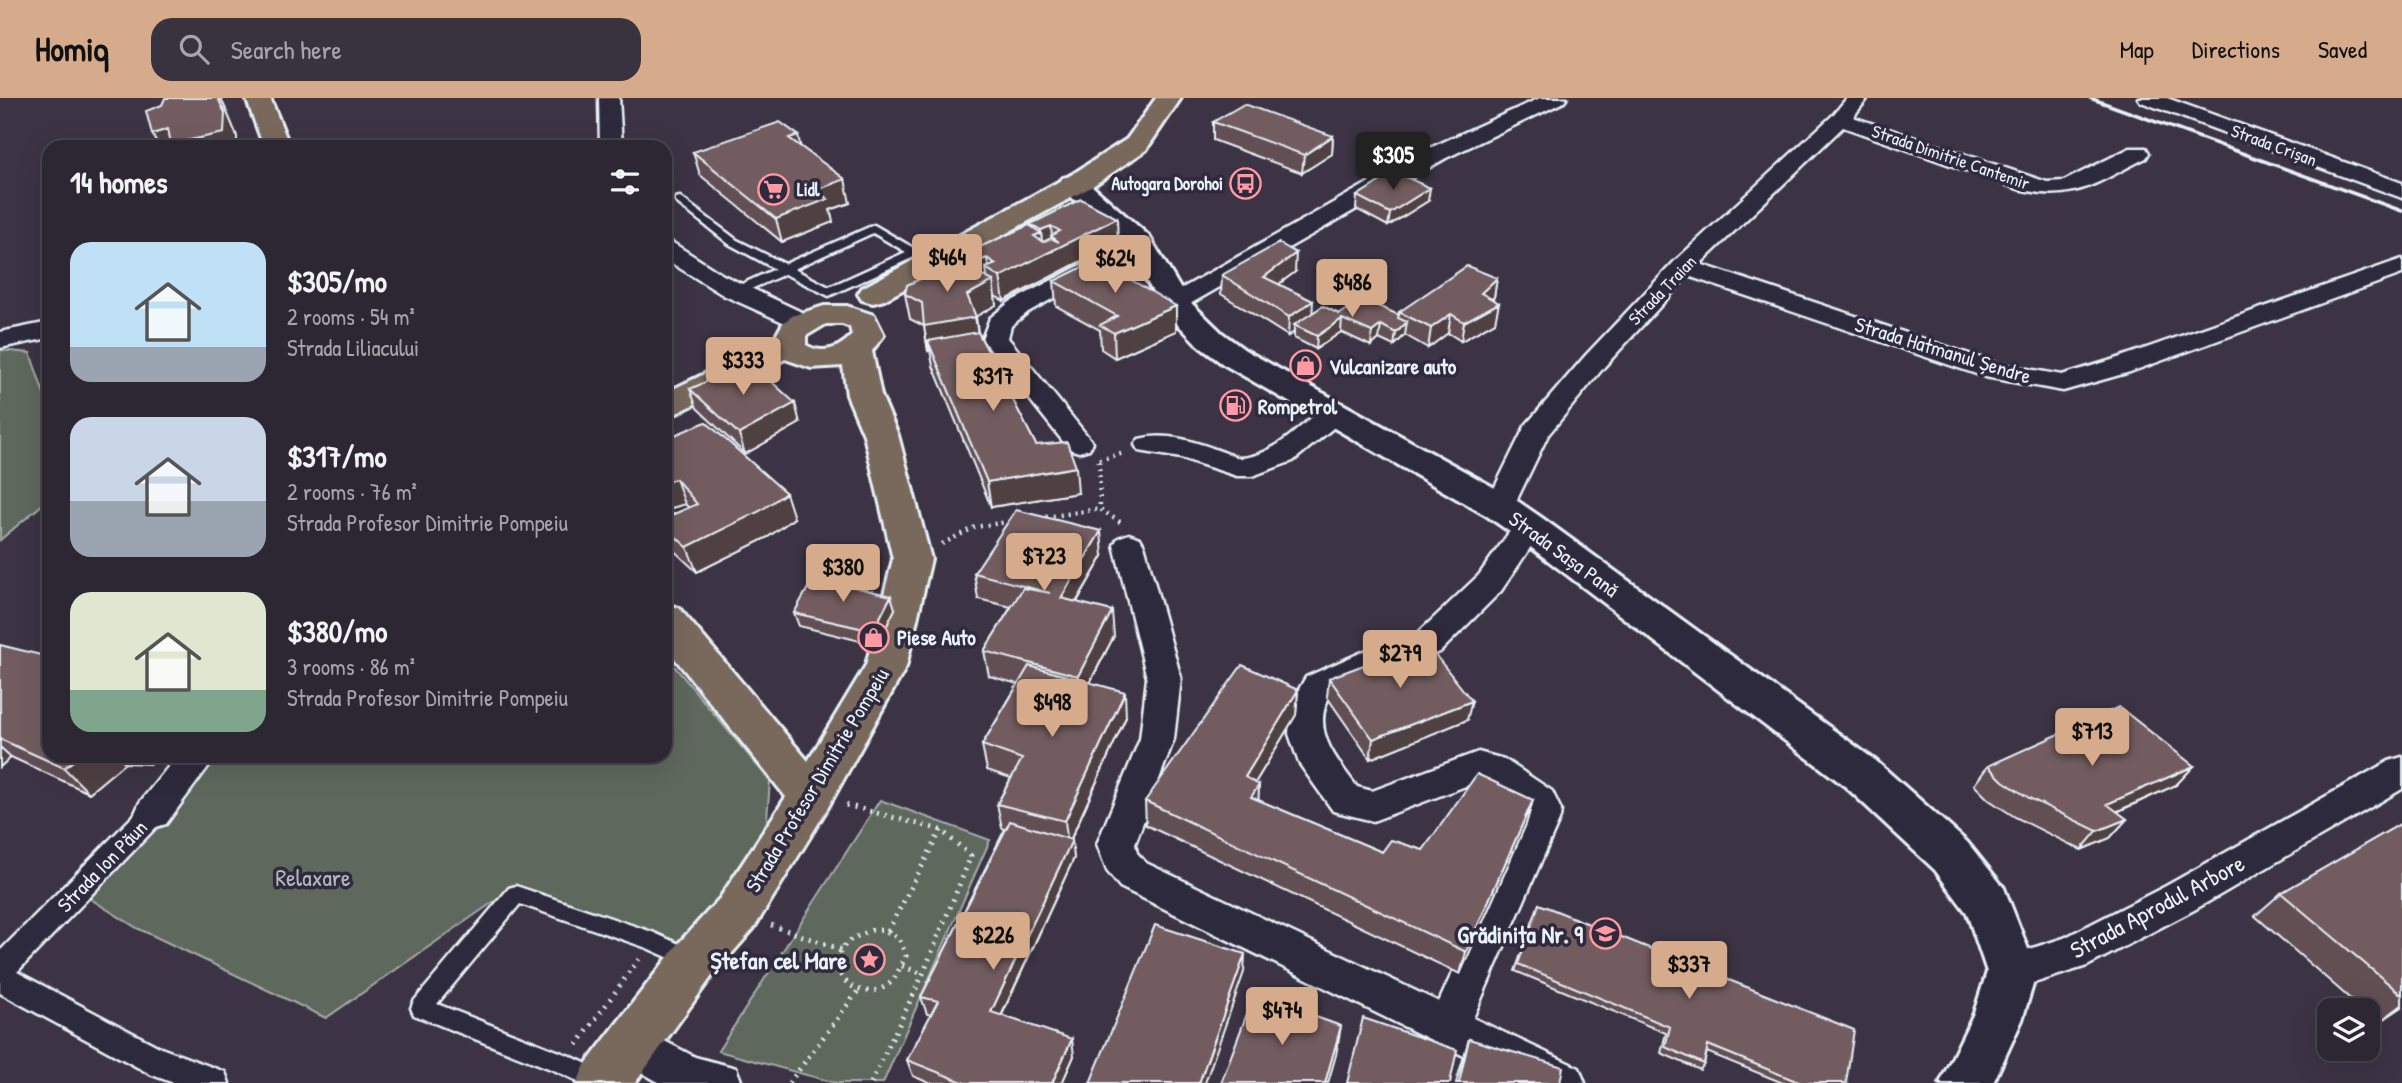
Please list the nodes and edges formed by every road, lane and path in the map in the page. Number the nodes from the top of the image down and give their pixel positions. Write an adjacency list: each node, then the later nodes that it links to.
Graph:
1 (258, 98): 8 (main road)
2 (609, 98): 9 (street)
3 (1169, 98): 11 (main road)
4 (1558, 98): 22 (street)
5 (1858, 98): 7 (street, Strada Traian)
6 (2148, 98): 12 (street, Strada Crișan)
7 (1840, 119): 10 (street, Strada Dimitrie Cantemir); 17 (street, Strada Traian)
8 (274, 140)
9 (611, 140)
10 (2138, 153)
11 (1073, 184): 14 (street, Strada Sașa Pană); 16 (main road)
12 (2402, 191)
13 (680, 200): 19 (lane)
14 (1139, 242): 22 (street, Strada Sașa Pană); 32 (street)
15 (672, 254): 20 (street)
16 (923, 257): 19 (lane); 19 (lane); 21 (main road)
17 (1684, 266): 18 (street, Strada Hatmanul Șendre); 36 (street, Strada Traian)
18 (2402, 266)
19 (782, 269): 20 (lane)
20 (735, 292): 25 (street)
21 (873, 294): 23 (main road); 26 (main road)
22 (1174, 303): 31 (street, Strada Sașa Pană)
23 (836, 314): 25 (main road); 26 (main road)
24 (42, 331): 27 (street)
25 (796, 334): 28 (main road); 30 (main road)
26 (862, 339): 28 (main road); 29 (main road, Strada Profesor Dimitrie Pompeiu)
27 (0, 340)
28 (823, 360): 29 (main road, Strada Profesor Dimitrie Pompeiu)
29 (864, 395): 40 (main road, Strada Profesor Dimitrie Pompeiu)
30 (672, 401)
31 (1334, 413): 33 (street); 36 (street, Strada Sașa Pană)
32 (1079, 443): 34 (path)
33 (1149, 445): 34 (path)
34 (1099, 461): 35 (path)
35 (1100, 509): 37 (path); 39 (path)
36 (1514, 517): 54 (street, Strada Sașa Pană); 58 (street, Strada Traian)
37 (1037, 518)
38 (1025, 520): 40 (path)
39 (1129, 545): 58 (street)
40 (912, 559): 44 (main road, Strada Profesor Dimitrie Pompeiu)
41 (672, 627): 44 (main road)
42 (192, 763): 45 (street, Strada Ion Păun)
43 (2402, 771): 54 (street, Strada Aprodul Arbore)
44 (811, 796): 46 (path); 47 (main road, Strada Profesor Dimitrie Pompeiu)
45 (153, 813): 53 (street, Strada Ion Păun)
46 (941, 830): 48 (path); 55 (path)
47 (737, 914): 50 (path); 51 (main road, Strada Profesor Dimitrie Pompeiu)
48 (888, 931): 50 (path); 52 (path)
49 (652, 941): 51 (lane); 59 (path); 59 (lane)
50 (843, 950): 57 (path)
51 (695, 960): 59 (main road, Strada Profesor Dimitrie Pompeiu)
52 (902, 966): 55 (path); 57 (path)
53 (0, 970)
54 (2012, 972): 65 (street)
55 (923, 974): 63 (path)
56 (0, 978): 60 (street)
57 (858, 991): 62 (path)
58 (1450, 1026): 64 (street)
59 (601, 1068): 61 (street)
60 (214, 1083)
61 (721, 1083)
62 (789, 1083)
63 (871, 1083)
64 (1564, 1083)
65 (1966, 1083)

